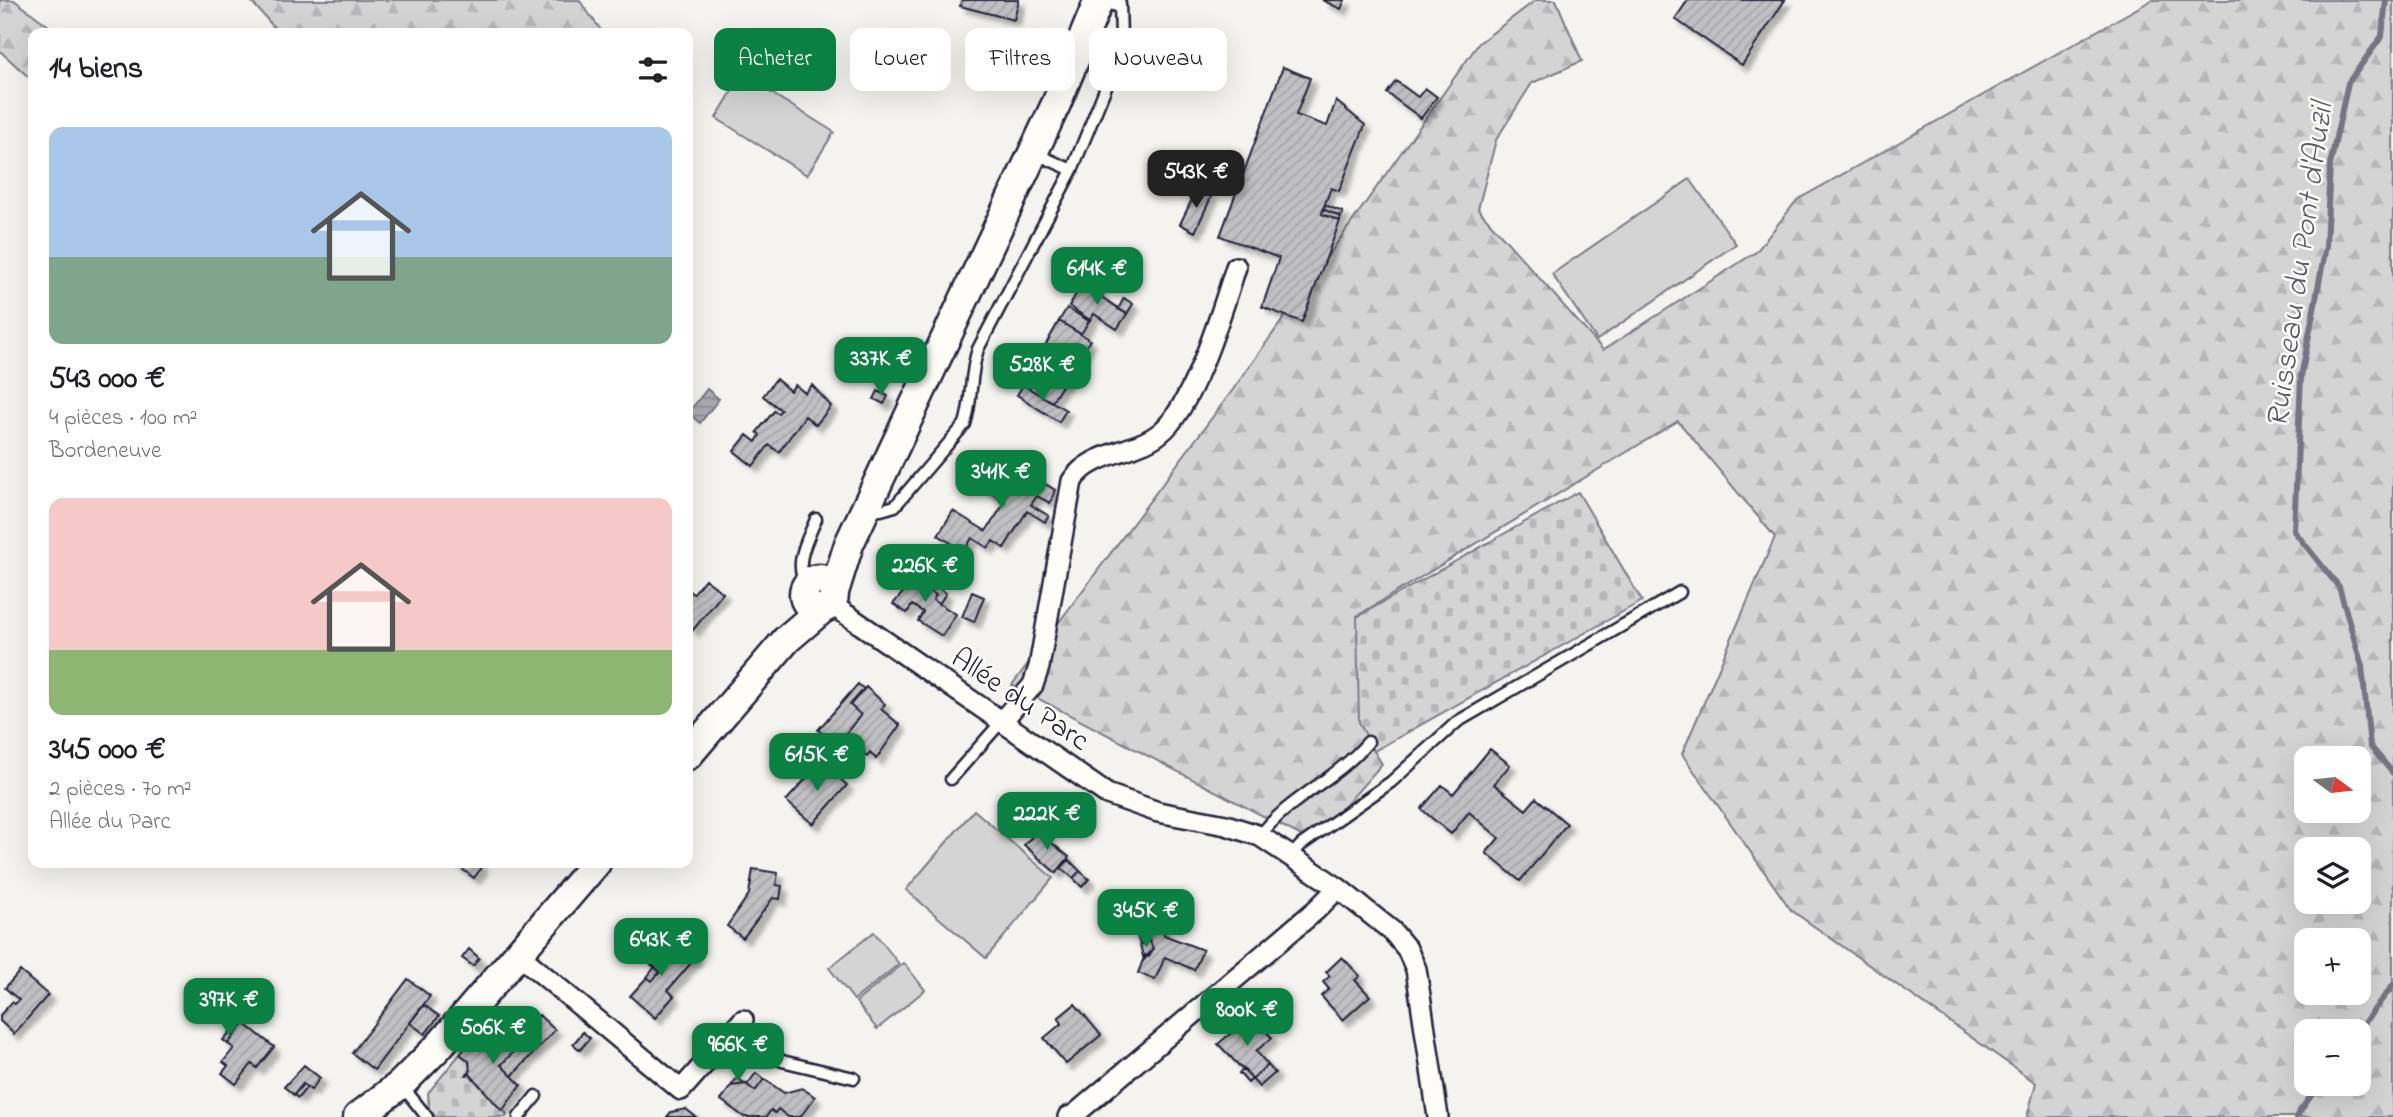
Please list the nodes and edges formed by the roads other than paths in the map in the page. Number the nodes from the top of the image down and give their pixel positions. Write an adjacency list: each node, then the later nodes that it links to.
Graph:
1 (1098, 0): 3 (street)
2 (1115, 0): 3 (street); 5 (lane)
3 (1056, 104): 4 (street)
4 (1033, 152): 5 (lane); 7 (street)
5 (1072, 170): 7 (lane)
6 (1236, 267): 11 (street)
7 (868, 505): 10 (street)
8 (816, 520): 10 (lane)
9 (1679, 592): 16 (lane)
10 (819, 594): 11 (street, Allée du Parc); 13 (street)
11 (1002, 721): 14 (lane); 15 (street, Allée du Parc)
12 (1368, 742): 15 (lane)
13 (693, 749)
14 (951, 779)
15 (1260, 836): 16 (street, Allée du Parc)
16 (1292, 856): 18 (street, Allée du Parc)
17 (592, 868): 19 (street)
18 (1338, 888): 27 (street); 28 (street, Allée du Parc)
19 (517, 954): 20 (street); 22 (street)
20 (740, 1023): 21 (lane)
21 (854, 1078)
22 (401, 1084): 24 (street); 25 (lane)
23 (536, 1096): 26 (lane)
24 (358, 1117)
25 (427, 1117)
26 (519, 1117)
27 (1068, 1117)
28 (1438, 1117)

